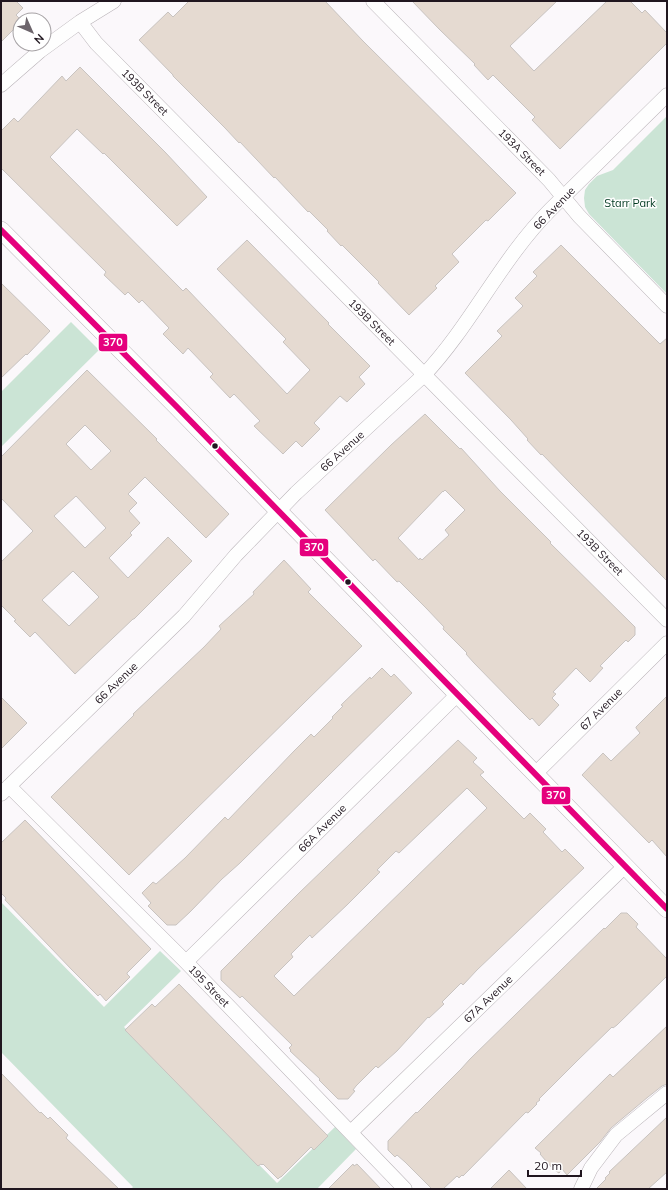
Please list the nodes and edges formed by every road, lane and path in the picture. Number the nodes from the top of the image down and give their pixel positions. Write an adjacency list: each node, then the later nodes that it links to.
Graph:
1 (114, 1): 3 (street)
2 (373, 1): 6 (street, 193A Street)
3 (80, 22): 4 (street); 9 (street, 193B Street)
4 (1, 84)
5 (667, 96): 6 (street, 66 Avenue)
6 (564, 197): 8 (street, 193A Street); 9 (street, 66 Avenue)
7 (1, 230): 10 (street)
8 (667, 306)
9 (424, 375): 10 (street, 66 Avenue); 11 (street, 193B Street)
10 (278, 511): 13 (street); 15 (street, 66 Avenue)
11 (667, 620)
12 (667, 643): 14 (street, 67 Avenue)
13 (458, 694): 14 (street); 18 (street, 66A Avenue)
14 (535, 774): 16 (street)
15 (5, 790): 18 (street, 195 Street)
16 (625, 866): 17 (street); 20 (street, 67A Avenue)
17 (667, 908)
18 (186, 962): 20 (street, 195 Street)
19 (667, 1092): 22 (street)
20 (351, 1132): 21 (street, 195 Street)
21 (405, 1189)
22 (581, 1189)

